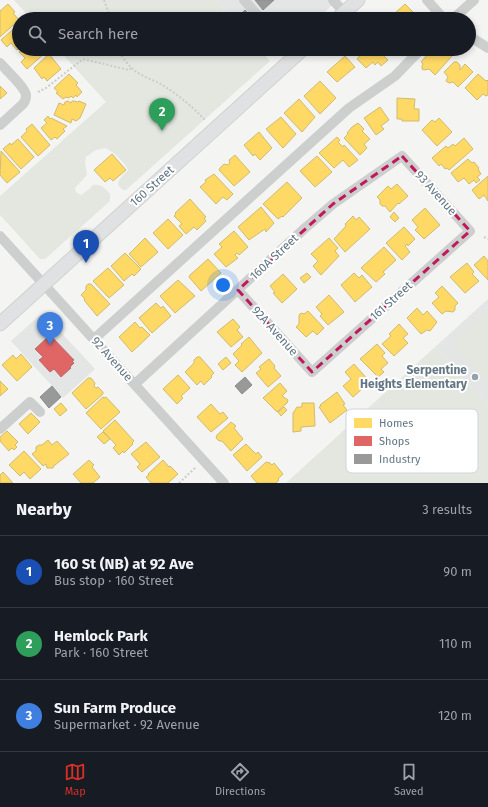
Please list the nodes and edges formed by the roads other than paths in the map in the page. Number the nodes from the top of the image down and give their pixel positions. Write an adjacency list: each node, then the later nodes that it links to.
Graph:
1 (244, 0): 6 (street)
2 (333, 0): 7 (street)
3 (358, 0): 8 (main road)
4 (427, 0): 9 (street)
5 (474, 0): 10 (street)
6 (254, 12)
7 (338, 12)
8 (344, 12)
9 (438, 12)
10 (461, 12)
11 (476, 40): 12 (street)
12 (488, 48)
13 (291, 56): 20 (main road, 160 Street)
14 (414, 56): 23 (street)
15 (0, 63): 16 (street)
16 (0, 125)
17 (402, 156): 18 (street, 93 Avenue); 21 (street, 160A Street)
18 (470, 230): 24 (street, 161 Street)
19 (0, 236): 20 (street, 92 Avenue)
20 (44, 284): 22 (main road, 160 Street); 23 (street, 92 Avenue)
21 (238, 290): 24 (street, 92A Avenue); 25 (street, 160A Street)
22 (0, 324)
23 (94, 339): 25 (street, 92 Avenue)
24 (312, 372)
25 (135, 384): 28 (street, 92 Avenue)
26 (40, 412): 27 (street)
27 (0, 429)
28 (224, 483)

